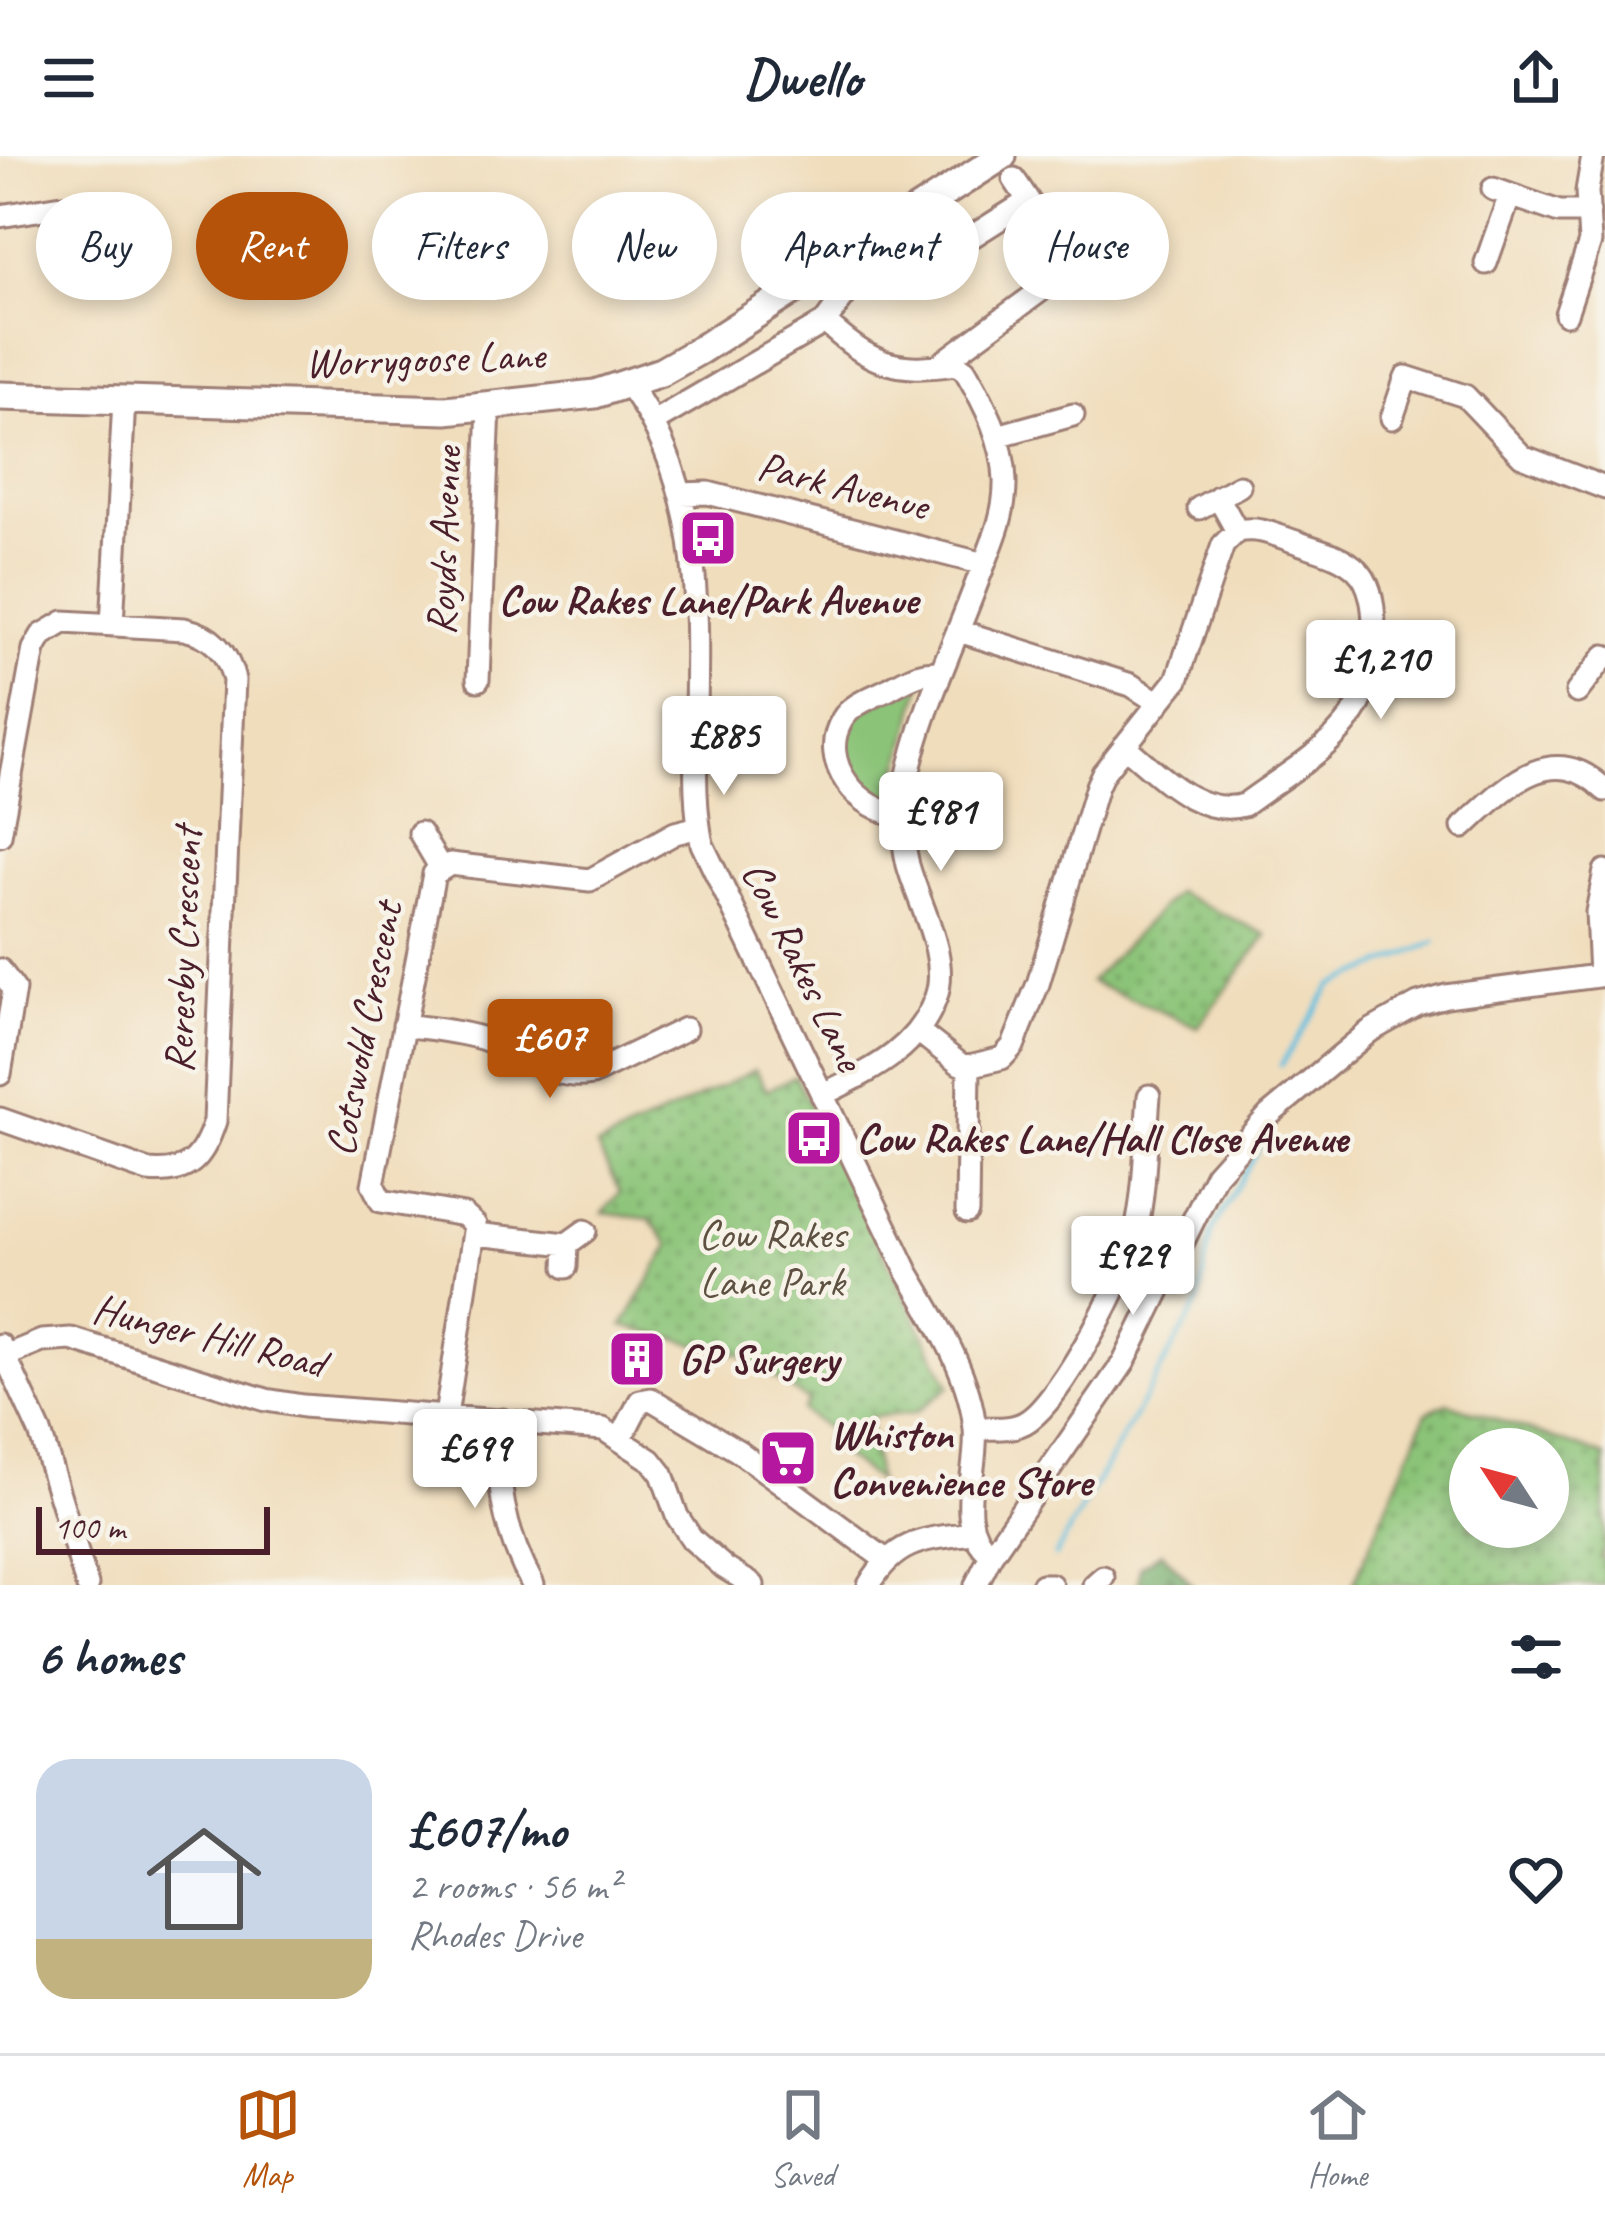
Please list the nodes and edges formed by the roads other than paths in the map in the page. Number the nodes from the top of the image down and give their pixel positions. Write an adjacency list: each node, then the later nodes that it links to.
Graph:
1 (1593, 156): 4 (street)
2 (1008, 167): 12 (main road, Worrygoose Lane)
3 (36, 210): 5 (street)
4 (1589, 212): 7 (street); 9 (street)
5 (0, 216)
6 (1003, 217): 10 (street)
7 (1486, 263)
8 (1028, 300): 11 (street)
9 (1566, 314)
10 (825, 322): 11 (street); 18 (street)
11 (937, 367): 19 (street)
12 (629, 385): 15 (main road, Worrygoose Lane); 18 (street, Cow Rakes Lane)
13 (0, 396): 14 (main road, Worrygoose Lane)
14 (124, 400): 15 (main road, Worrygoose Lane); 25 (street)
15 (489, 406): 29 (street, Royds Avenue)
16 (1073, 415): 19 (street)
17 (1392, 418): 20 (street)
18 (655, 421): 21 (street, Cow Rakes Lane)
19 (997, 436): 24 (street)
20 (1605, 488)
21 (681, 494): 24 (street, Park Avenue); 35 (street, Cow Rakes Lane)
22 (1219, 497): 23 (street)
23 (1237, 531): 31 (street); 32 (street)
24 (984, 564): 26 (street)
25 (112, 626): 38 (street); 50 (street, Reresby Crescent)
26 (959, 631): 28 (street); 31 (street)
27 (1605, 656): 30 (street)
28 (941, 673): 34 (street); 34 (street)
29 (478, 680)
30 (1577, 692)
31 (1159, 703): 32 (street)
32 (1124, 746): 46 (street)
33 (1605, 790): 36 (street)
34 (902, 815): 45 (street)
35 (699, 827): 39 (street, Cotswold Crescent); 48 (street, Cow Rakes Lane)
36 (1463, 827)
37 (420, 833): 39 (street, Cotswold Crescent)
38 (0, 835)
39 (440, 867): 43 (street, Cotswold Crescent)
40 (1605, 872): 42 (street)
41 (0, 970): 47 (street)
42 (1602, 975): 60 (street)
43 (404, 1025): 44 (street); 52 (street, Cotswold Crescent)
44 (685, 1029)
45 (918, 1031): 46 (street); 48 (street)
46 (969, 1066): 51 (street)
47 (0, 1074)
48 (822, 1095): 57 (street, Cow Rakes Lane)
49 (1149, 1096): 57 (street)
50 (0, 1120)
51 (967, 1212)
52 (476, 1234): 53 (street); 55 (street)
53 (573, 1247)
54 (3, 1350): 55 (street, Hunger Hill Road); 63 (street)
55 (446, 1416): 56 (street, Hunger Hill Road)
56 (502, 1420): 58 (street, Hunger Hill Road); 64 (street)
57 (975, 1428): 59 (street, Cow Rakes Lane)
58 (621, 1438): 61 (street); 65 (street)
59 (973, 1533): 60 (street); 61 (street)
60 (991, 1555): 67 (street)
61 (886, 1560): 66 (street)
62 (1042, 1584): 68 (street)
63 (87, 1585)
64 (533, 1585)
65 (753, 1585)
66 (869, 1585)
67 (976, 1585)
68 (1052, 1585)

